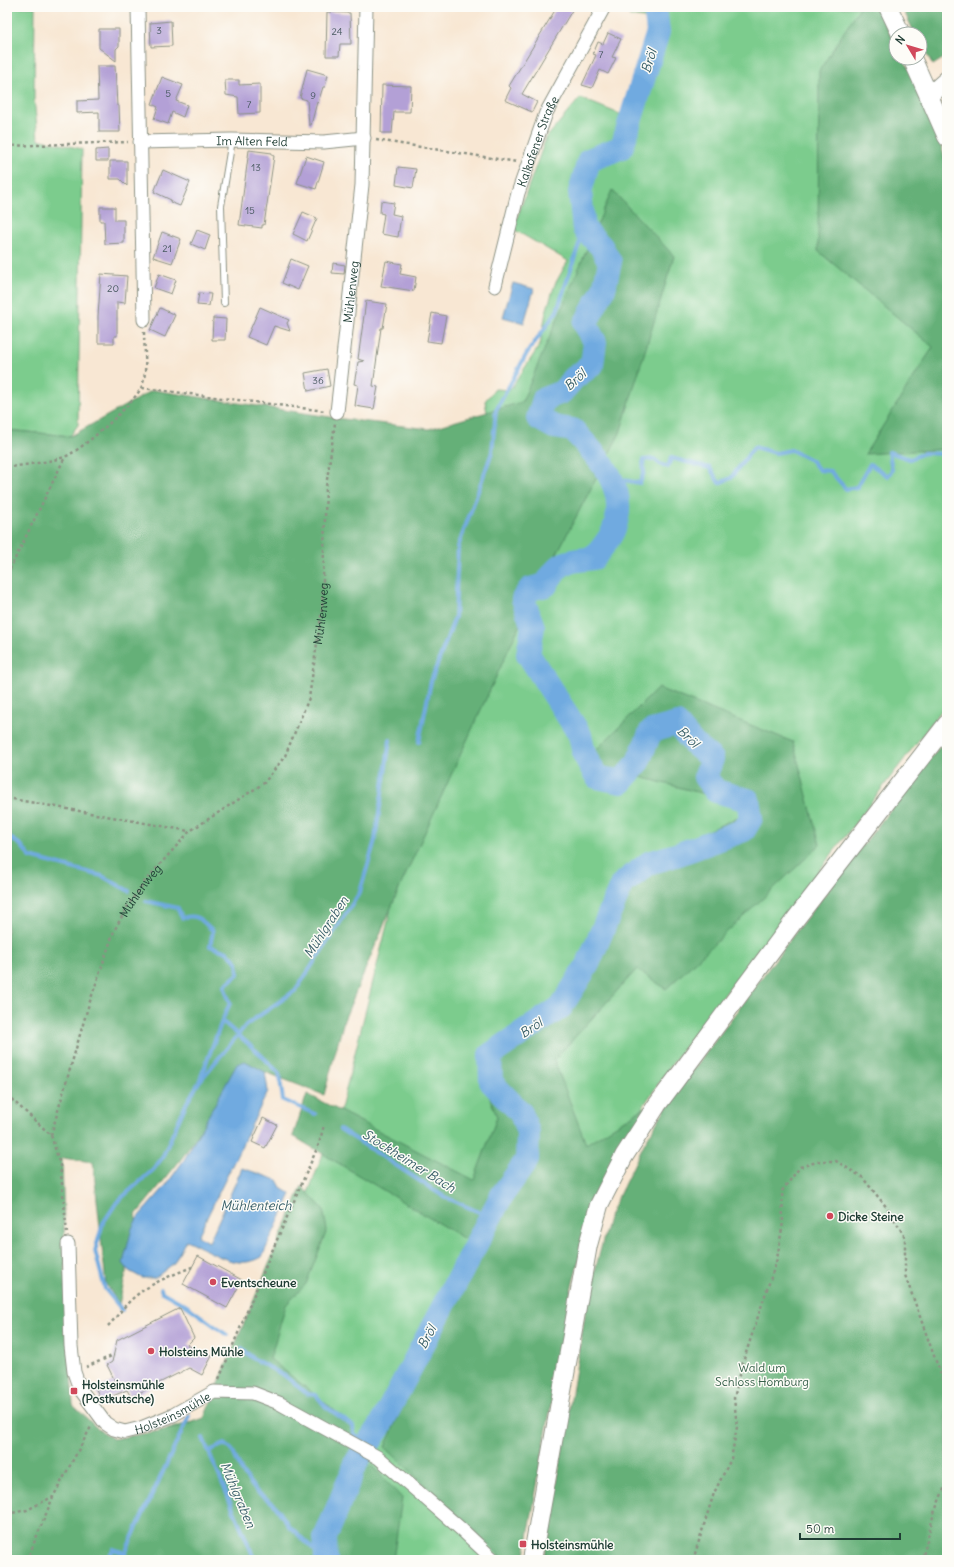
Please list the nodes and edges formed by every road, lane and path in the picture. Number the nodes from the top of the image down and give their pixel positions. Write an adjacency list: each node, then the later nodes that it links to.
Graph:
1 (138, 7): 12 (street)
2 (366, 7): 10 (street, Mühlenweg)
3 (604, 7): 14 (street, Kalkofener Straße)
4 (888, 7): 5 (main road)
5 (897, 26)
6 (916, 66): 8 (main road)
7 (947, 80): 8 (main road)
8 (929, 96): 9 (main road)
9 (947, 137)
10 (364, 138): 11 (street, Im Alten Feld); 14 (path); 19 (street, Mühlenweg)
11 (232, 140): 12 (street, Im Alten Feld); 16 (lane)
12 (140, 142): 13 (path); 17 (street)
13 (7, 146)
14 (527, 164): 15 (street, Kalkofener Straße)
15 (495, 286)
16 (224, 303)
17 (144, 320): 18 (path)
18 (142, 388): 19 (path); 20 (path)
19 (337, 412): 25 (path, Mühlenweg)
20 (65, 457): 21 (path); 22 (path)
21 (7, 468)
22 (7, 575)
23 (947, 724): 42 (main road)
24 (7, 798): 25 (path)
25 (190, 831): 28 (path, Mühlenweg)
26 (7, 1094): 28 (path)
27 (324, 1125): 34 (path)
28 (52, 1135): 29 (path)
29 (68, 1244): 33 (street, Holsteinsmühle)
30 (192, 1267): 31 (path)
31 (108, 1326)
32 (114, 1355): 33 (path)
33 (74, 1372): 36 (street, Holsteinsmühle)
34 (214, 1392): 36 (street, Holsteinsmühle); 41 (street, Holsteinsmühle)
35 (947, 1392): 43 (path)
36 (98, 1414): 38 (path)
37 (947, 1482): 44 (path)
38 (53, 1497): 39 (path); 40 (path)
39 (7, 1514)
40 (27, 1560)
41 (494, 1560)
42 (532, 1560)
43 (693, 1560)
44 (922, 1560)

